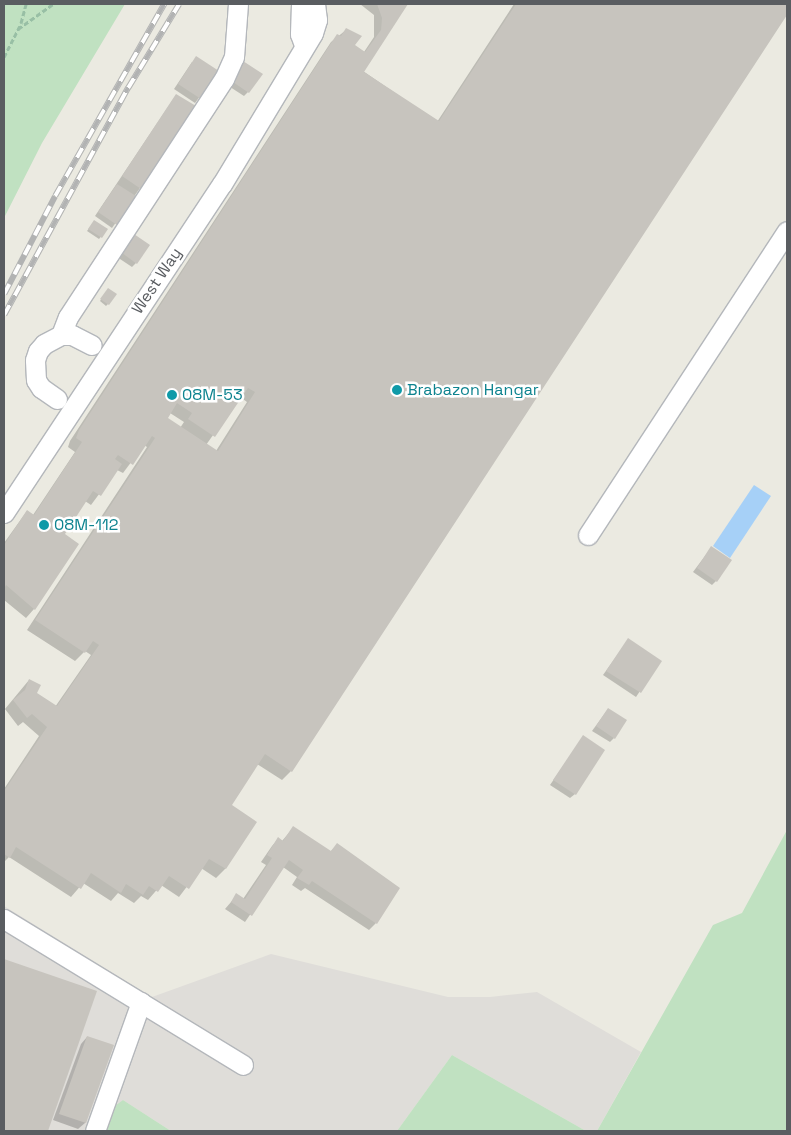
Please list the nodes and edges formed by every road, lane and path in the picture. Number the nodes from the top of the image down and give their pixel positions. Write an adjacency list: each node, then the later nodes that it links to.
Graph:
1 (26, 4): 6 (path)
2 (52, 4): 6 (path)
3 (238, 4): 10 (lane)
4 (301, 4): 7 (lane)
5 (315, 4): 7 (lane, West Way)
6 (18, 29): 8 (path)
7 (304, 45): 13 (lane, West Way)
8 (4, 58)
9 (787, 231): 14 (lane)
10 (61, 335): 11 (lane); 12 (lane)
11 (92, 345)
12 (56, 399)
13 (4, 513)
14 (588, 535)
15 (4, 919): 16 (lane)
16 (141, 1002): 17 (lane); 18 (lane)
17 (243, 1065)
18 (95, 1131)

